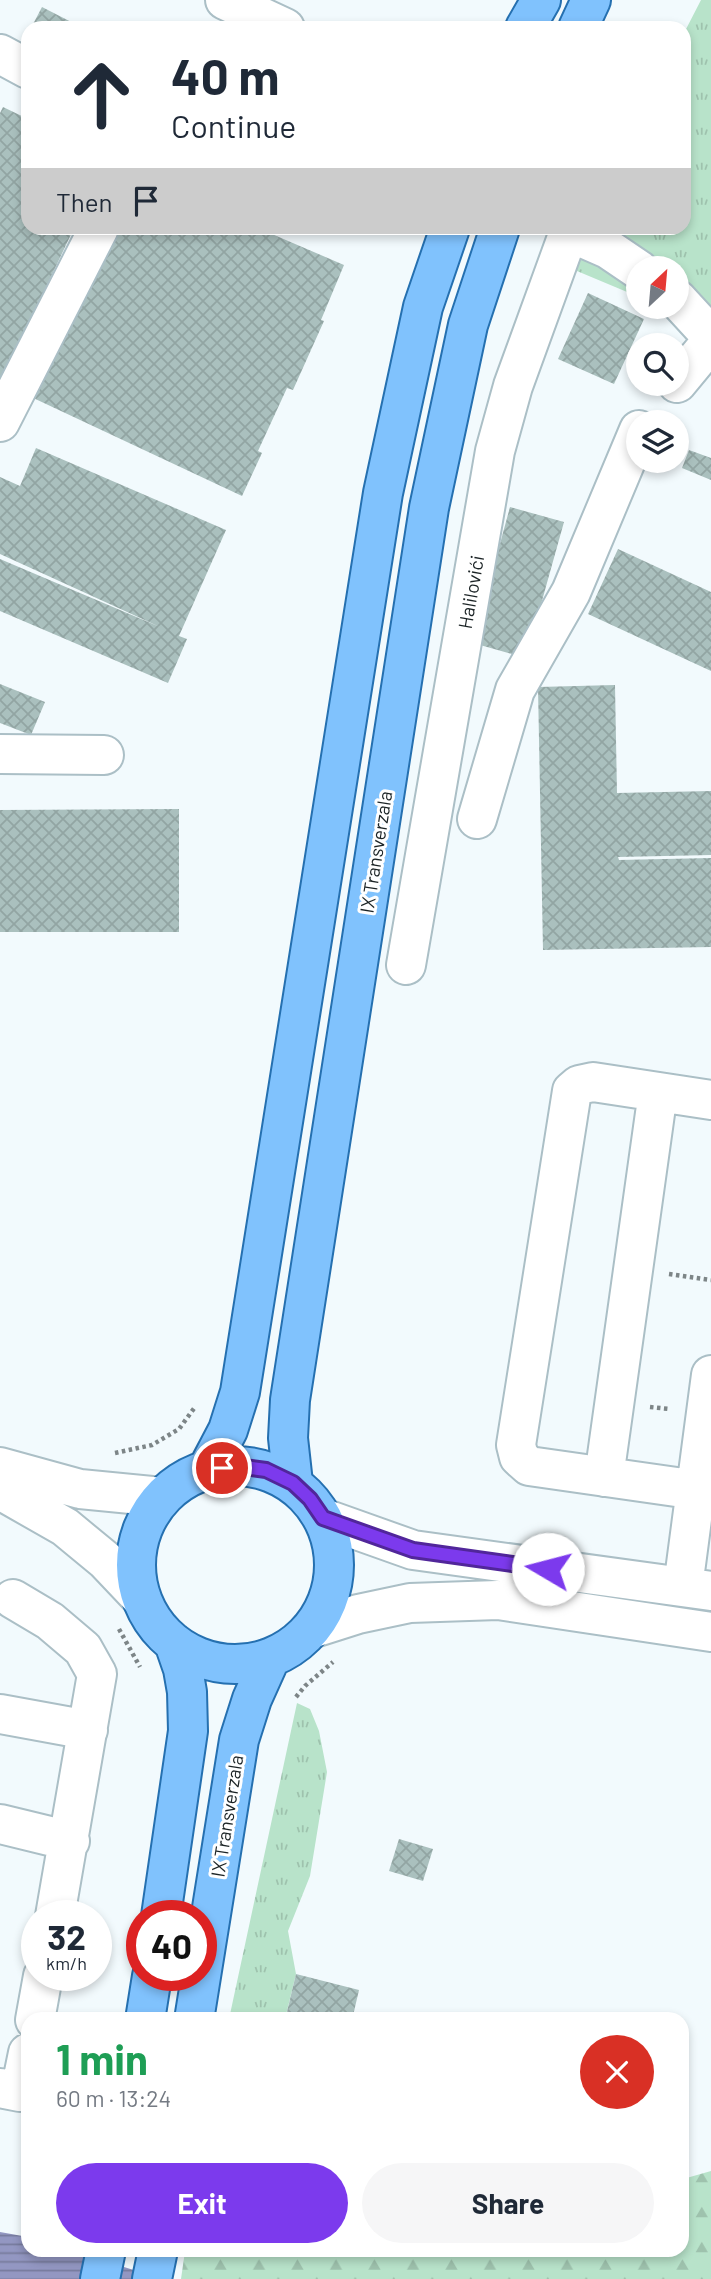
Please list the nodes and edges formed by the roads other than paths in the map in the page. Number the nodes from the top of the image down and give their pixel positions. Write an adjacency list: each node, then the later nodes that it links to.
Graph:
1 (225, 0): 4 (street)
2 (541, 0): 5 (main road)
3 (591, 0): 6 (main road)
4 (270, 21)
5 (529, 21)
6 (581, 21)
7 (0, 54): 8 (street)
8 (21, 65)
9 (95, 235): 21 (street)
10 (448, 235): 31 (main road)
11 (498, 235): 33 (main road, IX Transverzala)
12 (566, 235): 26 (street, Halilovići)
13 (579, 235): 14 (street)
14 (626, 261)
15 (690, 313): 16 (street)
16 (711, 336)
17 (711, 342): 18 (street)
18 (689, 369)
19 (666, 396): 20 (street)
20 (655, 410)
21 (0, 422)
22 (626, 461): 25 (street)
23 (0, 754): 24 (street)
24 (104, 755)
25 (477, 819)
26 (406, 965)
27 (658, 1092): 28 (street); 32 (street); 32 (street)
28 (711, 1100)
29 (711, 1375): 35 (street)
30 (0, 1467): 36 (street)
31 (207, 1470): 33 (main road); 36 (main road)
32 (604, 1477): 35 (street)
33 (293, 1483): 37 (main road)
34 (0, 1490): 39 (street)
35 (703, 1491): 38 (street)
36 (162, 1497): 39 (main road)
37 (323, 1518): 38 (street); 41 (main road)
38 (697, 1589)
39 (141, 1598): 43 (main road)
40 (13, 1599): 46 (street)
41 (314, 1628): 42 (street); 44 (main road)
42 (711, 1632)
43 (174, 1643): 44 (main road); 50 (main road)
44 (270, 1659): 55 (main road, IX Transverzala)
45 (0, 1714): 46 (street)
46 (88, 1730): 48 (street)
47 (0, 1824): 48 (street)
48 (70, 1841): 49 (street)
49 (58, 1900)
50 (162, 1900)
51 (40, 1991): 53 (street)
52 (150, 1991): 54 (main road)
53 (36, 2012)
54 (146, 2012)
55 (195, 2012)
56 (105, 2257): 58 (main road)
57 (157, 2257): 59 (main road)
58 (100, 2279)
59 (152, 2279)

